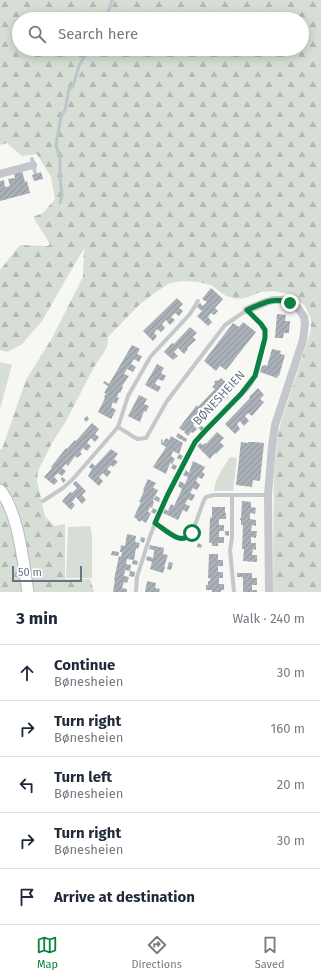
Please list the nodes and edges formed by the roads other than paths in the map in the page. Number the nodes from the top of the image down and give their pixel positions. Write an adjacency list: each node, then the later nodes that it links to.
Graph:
1 (33, 165): 2 (street)
2 (0, 174)
3 (198, 301): 5 (lane)
4 (247, 310): 5 (lane); 8 (street); 10 (lane, BØNESHEIEN)
5 (118, 427): 9 (lane)
6 (0, 490): 11 (main road)
7 (232, 495): 8 (lane); 10 (lane); 13 (lane)
8 (268, 495): 14 (street)
9 (43, 501)
10 (155, 523): 12 (lane, BØNESHEIEN)
11 (28, 592)
12 (136, 592)
13 (234, 592)
14 (269, 592)

